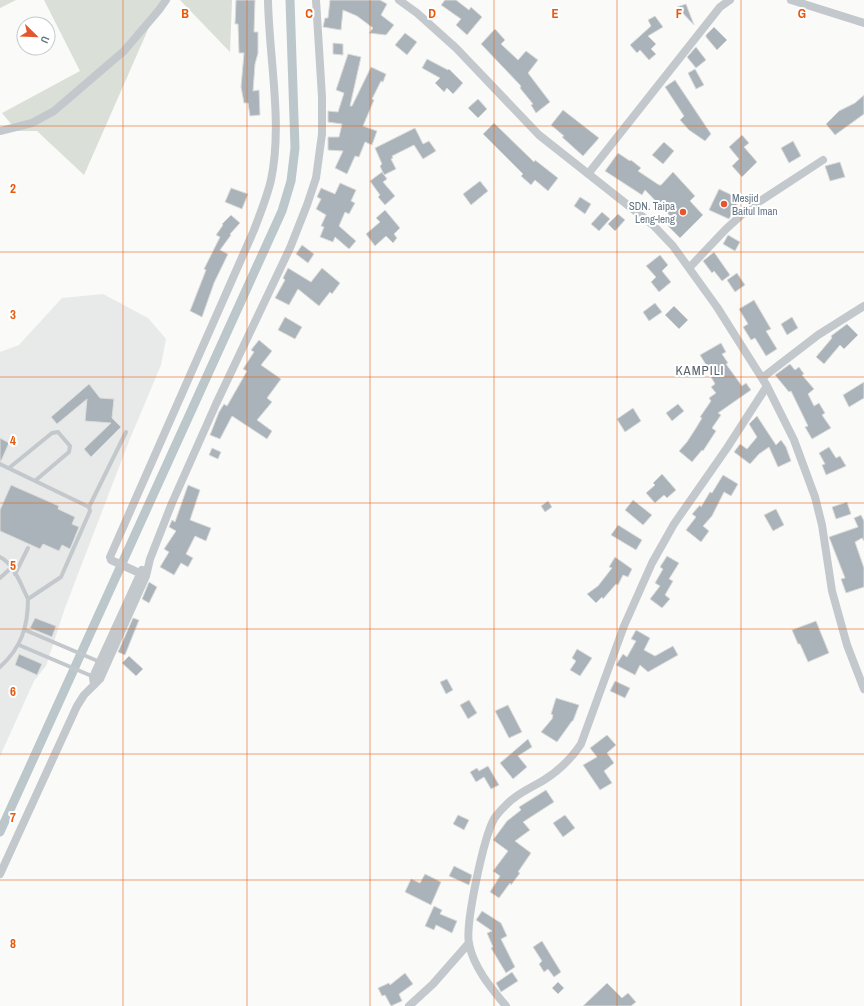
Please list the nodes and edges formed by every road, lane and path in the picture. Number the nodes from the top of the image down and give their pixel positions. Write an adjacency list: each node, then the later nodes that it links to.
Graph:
1 (166, 0): 8 (street)
2 (268, 0): 24 (street)
3 (316, 0): 24 (street)
4 (399, 0): 10 (street)
5 (730, 0): 10 (street)
6 (791, 0): 7 (street)
7 (864, 23)
8 (0, 131)
9 (823, 160): 11 (street)
10 (588, 174): 11 (street)
11 (689, 268): 13 (street)
12 (864, 306): 13 (street)
13 (762, 378): 14 (street)
14 (767, 386): 32 (street); 34 (street)
15 (126, 432): 19 (lane)
16 (0, 464): 17 (lane)
17 (9, 468): 18 (lane); 18 (lane)
18 (36, 480): 19 (lane)
19 (89, 507): 26 (lane)
20 (28, 548): 23 (lane)
21 (0, 557): 22 (lane)
22 (12, 567): 23 (lane); 25 (lane)
23 (15, 574): 26 (lane)
24 (140, 574): 29 (street)
25 (0, 578)
26 (28, 599): 27 (lane)
27 (25, 630): 28 (lane); 29 (lane)
28 (19, 645): 30 (lane); 31 (lane)
29 (101, 663): 31 (street)
30 (0, 667)
31 (94, 679): 33 (street)
32 (864, 689)
33 (0, 874)
34 (469, 944): 35 (street); 36 (street)
35 (409, 1006)
36 (506, 1006)

